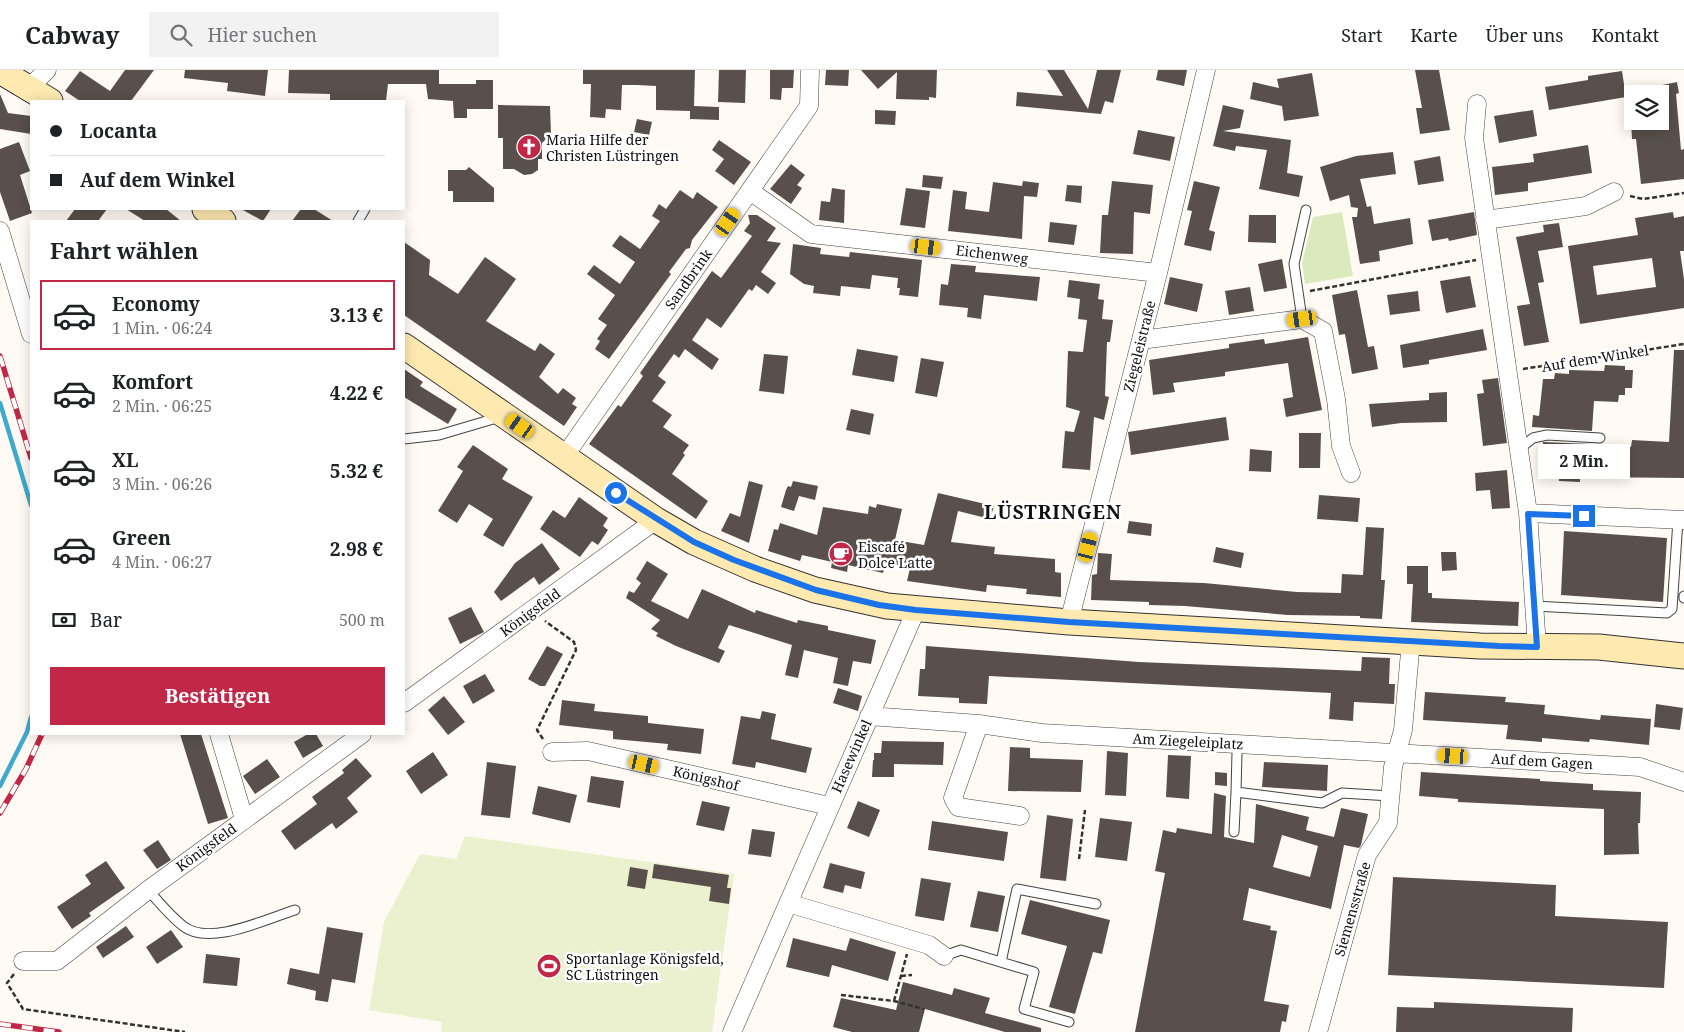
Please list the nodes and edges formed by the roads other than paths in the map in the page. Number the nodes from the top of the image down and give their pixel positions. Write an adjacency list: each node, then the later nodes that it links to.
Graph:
1 (47, 70): 5 (street)
2 (810, 70): 7 (street, Sandbrink)
3 (1206, 70): 14 (street, Ziegeleistraße)
4 (0, 71): 5 (main road)
5 (40, 94)
6 (1476, 104): 12 (street)
7 (750, 191): 14 (street, Eichenweg); 23 (street, Sandbrink)
8 (1614, 192): 12 (street)
9 (206, 210): 11 (main road)
10 (1306, 210): 15 (lane)
11 (222, 220)
12 (1485, 220): 22 (street)
13 (0, 231): 16 (street)
14 (1158, 273): 17 (street, Ziegeleistraße)
15 (1302, 319): 17 (street); 24 (street)
16 (30, 331)
17 (1141, 340): 30 (street, Ziegeleistraße)
18 (405, 347): 19 (main road)
19 (505, 416): 20 (lane); 23 (main road)
20 (405, 438)
21 (1600, 438): 22 (lane)
22 (1518, 450): 25 (street)
23 (564, 457): 26 (main road)
24 (1351, 472)
25 (1528, 514): 27 (street); 28 (street)
26 (656, 520): 29 (main road); 34 (street, Königsfeld)
27 (1681, 520): 28 (lane)
28 (1534, 606): 32 (street)
29 (916, 610): 30 (main road); 35 (street, Hasewinkel)
30 (1069, 622): 31 (main road)
31 (1411, 641): 32 (main road); 41 (street, Siemensstraße)
32 (1537, 647): 33 (main road)
33 (1684, 656)
34 (405, 702)
35 (869, 716): 36 (street, Am Ziegeleiplatz); 45 (street, Hasewinkel)
36 (979, 724): 41 (street, Am Ziegeleiplatz); 46 (street)
37 (219, 735): 47 (street)
38 (361, 735): 47 (street, Königsfeld)
39 (552, 752): 45 (street, Königshof)
40 (1237, 753): 43 (lane)
41 (1397, 753): 42 (street, Auf dem Gagen); 44 (street, Siemensstraße)
42 (1684, 782)
43 (1236, 792): 44 (lane); 48 (lane)
44 (1390, 796): 58 (street, Siemensstraße)
45 (829, 806): 50 (street, Hasewinkel)
46 (1020, 816)
47 (244, 818): 49 (street, Königsfeld)
48 (1234, 832)
49 (148, 890): 52 (lane); 54 (street, Königsfeld)
50 (788, 903): 53 (street); 57 (street, Hasewinkel)
51 (1096, 904): 55 (lane)
52 (295, 910)
53 (944, 956): 55 (lane)
54 (23, 961)
55 (1001, 962): 56 (lane)
56 (1069, 1022)
57 (732, 1032)
58 (1318, 1032)

